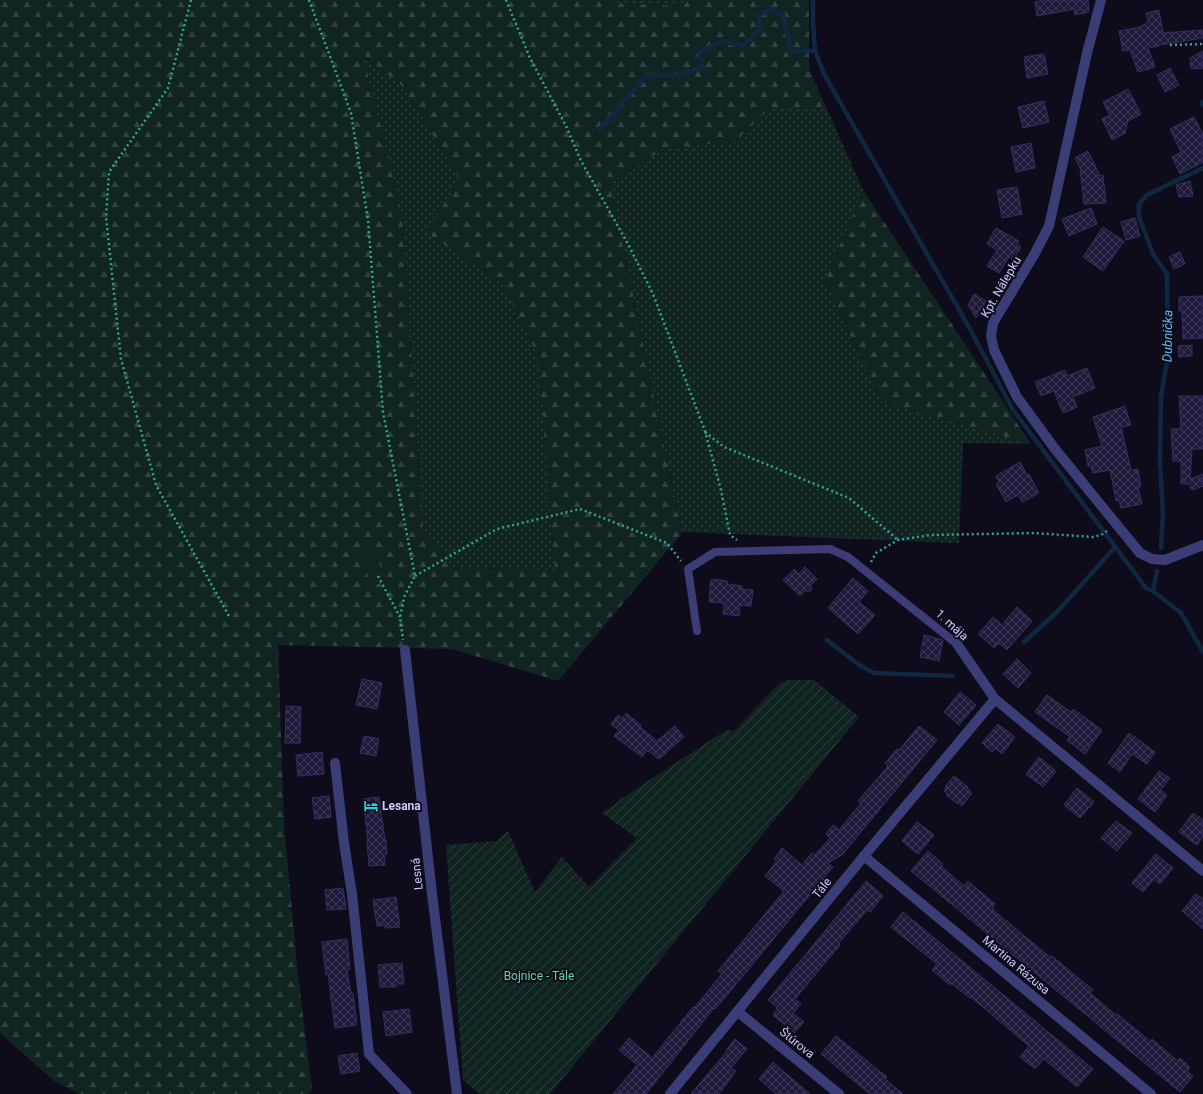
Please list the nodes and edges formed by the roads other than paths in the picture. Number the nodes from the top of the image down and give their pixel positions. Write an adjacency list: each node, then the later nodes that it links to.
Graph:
1 (1101, 0): 2 (street, Kpt. Nálepku)
2 (1203, 545)
3 (697, 631): 4 (lane, 1. mája)
4 (957, 644): 6 (street, 1. mája)
5 (405, 650): 12 (street, Lesná)
6 (995, 699): 8 (street, Tále); 9 (street, 1. mája)
7 (335, 763): 11 (street)
8 (864, 856): 10 (street, Tále); 15 (street, Martina Rázusa)
9 (1203, 871)
10 (738, 1012): 13 (street, Tále); 14 (street, Štúrova)
11 (407, 1094)
12 (457, 1094)
13 (670, 1094)
14 (839, 1094)
15 (1151, 1094)

